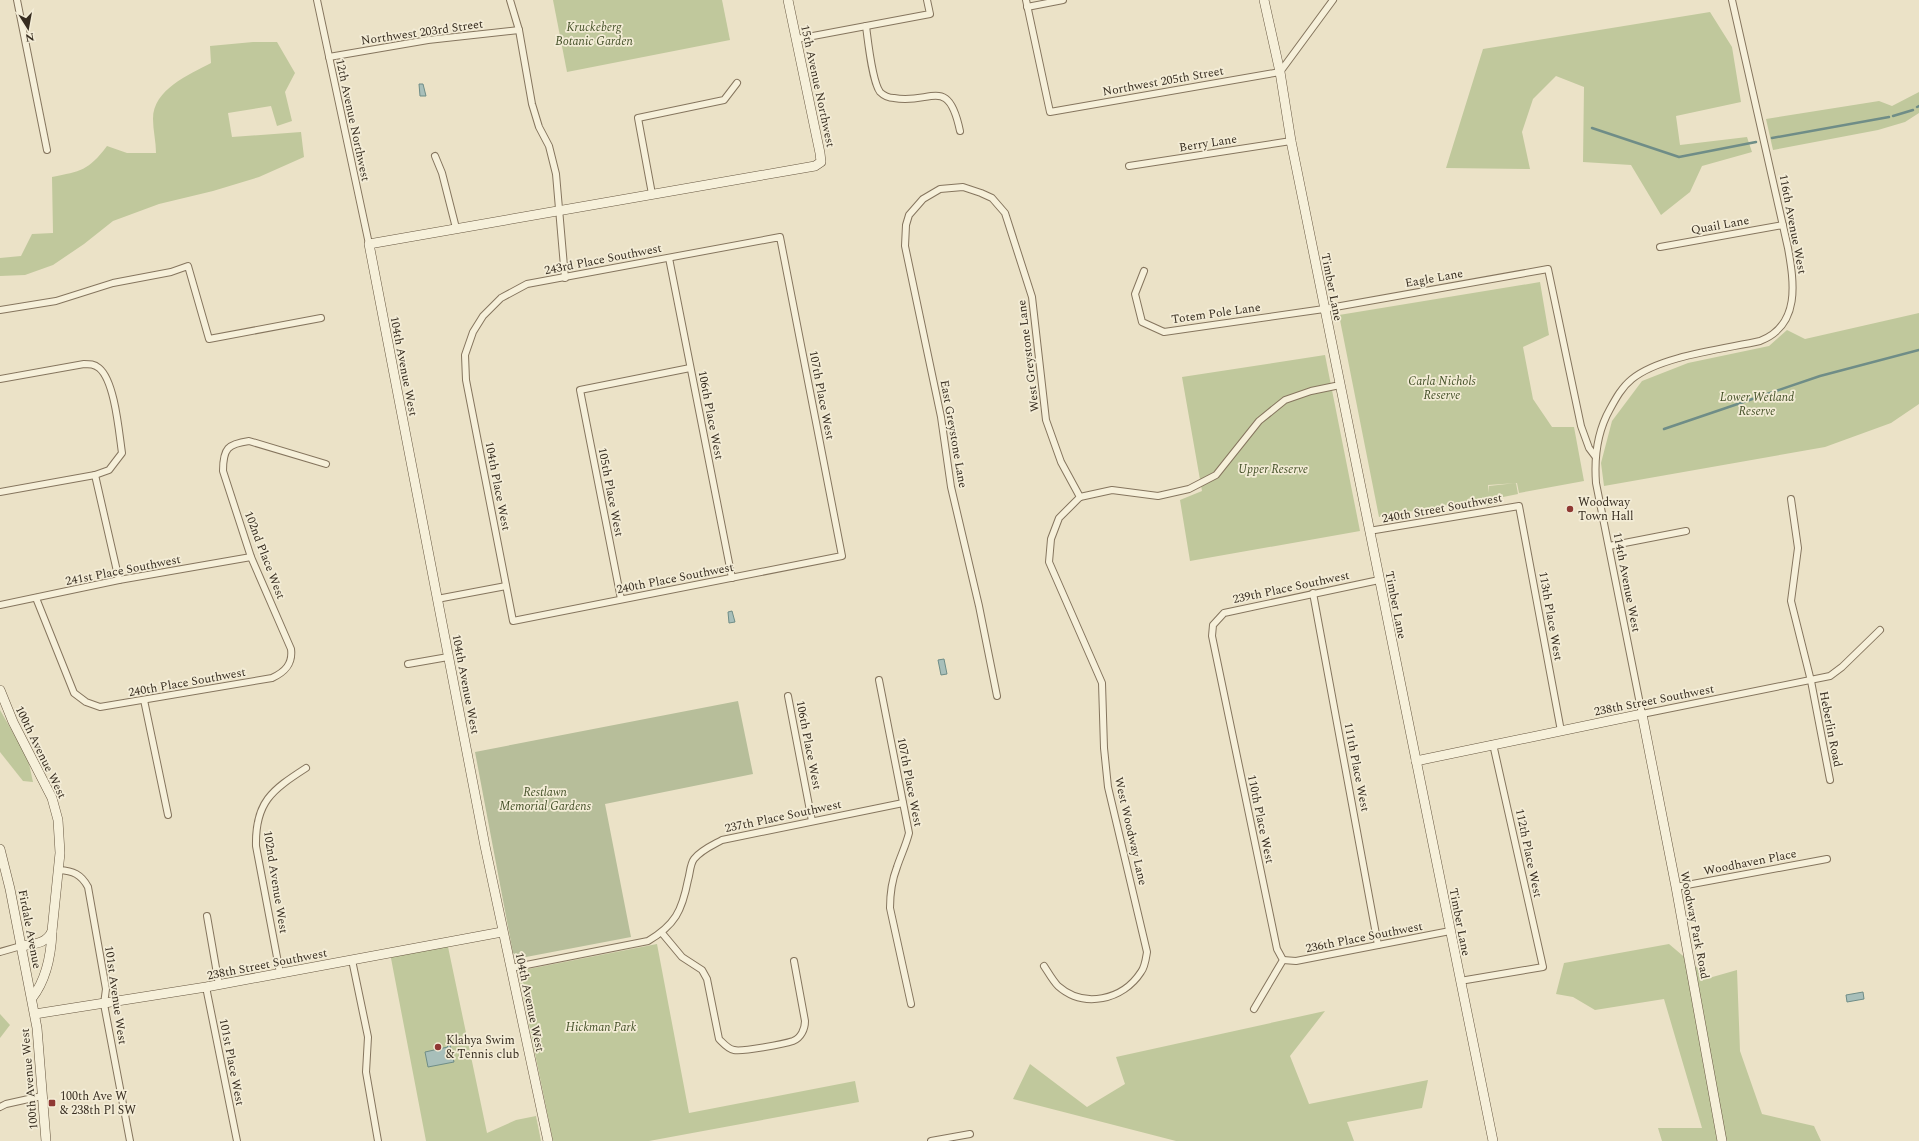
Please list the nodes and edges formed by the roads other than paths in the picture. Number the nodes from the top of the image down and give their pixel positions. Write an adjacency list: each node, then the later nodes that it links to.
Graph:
1 (17, 0): 20 (street)
2 (317, 0): 15 (street, 12th Avenue Northwest)
3 (510, 0): 13 (street)
4 (788, 0): 14 (street, 15th Avenue Northwest)
5 (927, 0): 12 (street)
6 (1026, 0): 11 (street)
7 (1063, 0): 11 (street)
8 (1264, 0): 16 (street, Timber Lane)
9 (1332, 0): 16 (street)
10 (1732, 0): 26 (street, 116th Avenue West)
11 (1027, 7): 16 (street, Northwest 205th Street)
12 (866, 26): 14 (street); 18 (street)
13 (519, 30): 15 (street, Northwest 203rd Street); 25 (street)
14 (797, 39): 24 (street, 15th Avenue Northwest)
15 (329, 57): 29 (street, 12th Avenue Northwest)
16 (1280, 72): 19 (street, Timber Lane)
17 (737, 83): 24 (street)
18 (960, 131)
19 (1291, 141): 22 (street, Berry Lane); 35 (street, Timber Lane)
20 (47, 150)
21 (435, 156): 27 (street)
22 (1129, 166)
23 (940, 189): 46 (street, West Greystone Lane); 73 (street, East Greystone Lane)
24 (652, 194): 25 (street)
25 (559, 211): 27 (street); 34 (street)
26 (1783, 225): 30 (street, Quail Lane); 42 (street, 116th Avenue West)
27 (456, 228): 29 (street)
28 (780, 237): 31 (street, 243rd Place Southwest); 52 (street, 107th Place West)
29 (368, 244): 60 (street, 104th Avenue West)
30 (1660, 247)
31 (669, 258): 34 (street, 243rd Place Southwest); 39 (street, 106th Place West)
32 (1548, 269): 35 (street, Eagle Lane); 42 (street, 114th Avenue West)
33 (1144, 271): 35 (street, Totem Pole Lane)
34 (565, 278): 38 (street, 243rd Place Southwest)
35 (1324, 309): 41 (street, Timber Lane)
36 (0, 310): 37 (street)
37 (321, 318)
38 (465, 355): 57 (street, 104th Place West)
39 (690, 368): 54 (street, 106th Place West); 61 (street, 105th Place West)
40 (0, 379): 44 (street)
41 (1340, 385): 46 (street); 49 (street, Timber Lane)
42 (1595, 456): 51 (street, 114th Avenue West)
43 (326, 464): 53 (street, 102nd Place West)
44 (95, 475): 45 (street); 55 (street)
45 (0, 492)
46 (1080, 497): 99 (street, West Woodway Lane)
47 (1791, 499): 70 (street, Heberlin Road)
48 (1519, 506): 49 (street, 240th Street Southwest); 76 (street, 113th Place West)
49 (1369, 531): 56 (street, Timber Lane)
50 (1686, 531): 51 (street)
51 (1609, 546): 75 (street, 114th Avenue West)
52 (842, 556): 54 (street, 240th Place Southwest)
53 (251, 558): 55 (street, 241st Place Southwest); 68 (street, 102nd Place West)
54 (732, 578): 61 (street, 240th Place Southwest)
55 (119, 580): 59 (street, 241st Place Southwest)
56 (1379, 580): 58 (street, 239th Place Southwest); 78 (street, Timber Lane)
57 (506, 586): 60 (street); 63 (street, 104th Place West)
58 (1313, 593): 64 (street, 239th Place Southwest); 93 (street, 111th Place West)
59 (36, 598): 62 (street, 241st Place Southwest); 74 (street, 240th Place Southwest)
60 (437, 599): 66 (street, 104th Avenue West)
61 (621, 599): 63 (street, 240th Place Southwest)
62 (0, 605)
63 (513, 621)
64 (1213, 625): 97 (street, 110th Place West)
65 (1880, 630): 70 (street, 238th Street Southwest)
66 (448, 657): 67 (street); 91 (street, 104th Avenue West)
67 (408, 664)
68 (288, 667): 74 (street, 240th Place Southwest)
69 (879, 680): 81 (street, 107th Place West)
70 (1811, 681): 75 (street, 238th Street Southwest); 80 (street, Heberlin Road)
71 (0, 690): 86 (street, 100th Avenue West)
72 (788, 696): 83 (street, 106th Place West)
73 (997, 696)
74 (144, 700): 82 (street)
75 (1642, 714): 76 (street, 238th Street Southwest); 87 (street, Woodway Park Road)
76 (1561, 731): 77 (street, 238th Street Southwest)
77 (1493, 744): 78 (street, 238th Street Southwest); 102 (street, 112th Place West)
78 (1416, 760): 90 (street, Timber Lane)
79 (306, 768): 101 (street, 102nd Avenue West)
80 (1830, 780)
81 (903, 803): 83 (street, 237th Place Southwest); 107 (street, 107th Place West)
82 (168, 815)
83 (812, 821): 92 (street, 237th Place Southwest)
84 (0, 849): 94 (street, Firdale Avenue)
85 (1827, 859): 87 (street, Woodhaven Place)
86 (59, 870): 89 (street, 100th Avenue West); 106 (street, 101st Avenue West)
87 (1676, 887): 120 (street, Woodway Park Road)
88 (207, 916): 103 (street)
89 (52, 931): 94 (street); 105 (street, 100th Avenue West)
90 (1450, 931): 93 (street, 236th Place Southwest); 102 (street, Timber Lane)
91 (502, 932): 96 (street, 238th Street Southwest); 100 (street, 104th Avenue West)
92 (662, 933): 98 (street); 100 (street, 237th Place Southwest)
93 (1378, 945): 97 (street, 236th Place Southwest)
94 (21, 946): 95 (street); 105 (street, Firdale Avenue)
95 (0, 952)
96 (352, 960): 101 (street, 238th Street Southwest); 116 (street)
97 (1283, 960): 108 (street)
98 (794, 961)
99 (1044, 966)
100 (511, 968): 117 (street, 104th Avenue West)
101 (280, 973): 103 (street, 238th Street Southwest)
102 (1460, 981): 119 (street, Timber Lane)
103 (219, 985): 104 (street, 238th Street Southwest)
104 (206, 987): 106 (street, 238th Street Southwest); 115 (street, 101st Place West)
105 (32, 998): 109 (street, Firdale Avenue)
106 (104, 1004): 109 (street, 238th Street Southwest); 114 (street, 101st Avenue West)
107 (911, 1004)
108 (1254, 1009)
109 (35, 1014): 110 (street, 100th Avenue West)
110 (42, 1096): 111 (street); 113 (street, 100th Avenue West)
111 (0, 1107)
112 (970, 1134): 118 (street)
113 (46, 1141)
114 (130, 1141)
115 (237, 1141)
116 (378, 1141)
117 (548, 1141)
118 (931, 1141)
119 (1493, 1141)
120 (1722, 1141)

